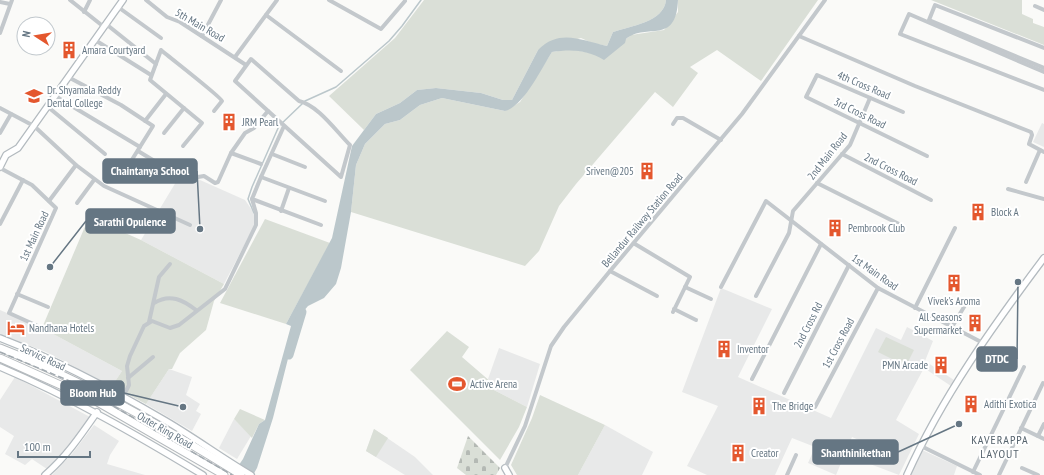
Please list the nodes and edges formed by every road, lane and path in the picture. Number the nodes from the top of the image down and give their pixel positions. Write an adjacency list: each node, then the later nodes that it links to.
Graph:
1 (90, 0): 15 (street)
2 (123, 0): 13 (street)
3 (146, 0): 19 (street, 5th Main Road)
4 (222, 0): 19 (street)
5 (277, 0): 16 (street)
6 (329, 0): 9 (street)
7 (825, 0): 20 (street, Bellandur Railway Station Road)
8 (71, 1): 15 (street)
9 (404, 1)
10 (0, 2): 11 (street)
11 (11, 2): 18 (street)
12 (1035, 6): 14 (street)
13 (118, 7): 17 (street); 21 (street)
14 (1044, 10)
15 (84, 12): 17 (street)
16 (266, 15): 24 (street); 28 (street)
17 (105, 26): 22 (street); 25 (street)
18 (0, 31)
19 (202, 36): 24 (street, 5th Main Road)
20 (799, 36): 51 (street, Bellandur Railway Station Road); 54 (street)
21 (161, 38)
22 (95, 40): 30 (street); 32 (street)
23 (1044, 48): 27 (street)
24 (235, 57): 26 (street, 5th Main Road)
25 (156, 64): 30 (street); 40 (street)
26 (246, 65): 41 (street); 45 (street)
27 (1044, 68)
28 (341, 71)
29 (1044, 72): 33 (street)
30 (151, 75): 34 (street)
31 (817, 75): 36 (street, 4th Cross Road); 47 (street, 3rd Cross Road)
32 (68, 77): 35 (street); 44 (street)
33 (1044, 90)
34 (166, 94): 39 (street); 44 (street)
35 (55, 96): 37 (street); 53 (street)
36 (870, 98): 42 (street, 4th Cross Road); 47 (street, 2nd Main Road)
37 (48, 107): 48 (street); 56 (street)
38 (0, 108): 43 (street)
39 (184, 108): 50 (street); 52 (street)
40 (214, 111)
41 (268, 111): 45 (street); 55 (street)
42 (903, 112)
43 (12, 114): 48 (street); 49 (street)
44 (145, 121): 53 (street)
45 (282, 124): 57 (street)
46 (673, 124): 51 (street)
47 (860, 124): 58 (street, 2nd Main Road); 59 (street, 3rd Cross Road)
48 (34, 126): 61 (street); 64 (street)
49 (0, 133)
50 (164, 133)
51 (721, 140): 85 (street, Bellandur Railway Station Road)
52 (183, 146)
53 (139, 149): 55 (street); 62 (street)
54 (1042, 151): 68 (street)
55 (231, 153): 60 (street)
56 (105, 154)
57 (272, 154): 63 (street); 65 (street)
58 (842, 154): 69 (street, 2nd Main Road); 74 (street, 2nd Cross Road)
59 (927, 156)
60 (261, 164)
61 (76, 165): 67 (street); 75 (street)
62 (128, 166)
63 (305, 167)
64 (0, 168): 66 (street, 1st Main Road)
65 (261, 177): 70 (street); 72 (street)
66 (23, 180): 75 (street, 1st Main Road); 80 (street)
67 (94, 180): 77 (street); 82 (street)
68 (1026, 182)
69 (817, 183): 79 (street, 2nd Main Road); 81 (street)
70 (290, 188): 76 (street); 78 (street)
71 (1008, 189): 73 (street)
72 (252, 199): 78 (street); 103 (street)
73 (1044, 199)
74 (931, 200)
75 (49, 201): 95 (street, 1st Main Road)
76 (325, 201)
77 (77, 203)
78 (281, 211): 83 (street)
79 (791, 220): 86 (street, 1st Main Road); 92 (street, 1st Main Road); 97 (street)
80 (0, 224)
81 (899, 224)
82 (190, 225)
83 (321, 225)
84 (955, 228): 102 (street)
85 (635, 244): 91 (street, Bellandur Railway Station Road); 93 (street)
86 (821, 244): 89 (street, 1st Main Road); 116 (street)
87 (1044, 258): 90 (street)
88 (170, 264): 100 (street)
89 (849, 265): 94 (street, 1st Main Road); 118 (street, 2nd Cross Rd)
90 (1042, 265): 109 (street)
91 (610, 272): 96 (street); 129 (street, Bellandur Railway Station Road)
92 (721, 286)
93 (685, 287): 98 (street); 104 (street)
94 (878, 288): 102 (street, 1st Main Road); 120 (street, 1st Cross Road)
95 (17, 294): 101 (street); 106 (street, 1st Main Road)
96 (657, 296)
97 (756, 296)
98 (711, 300)
99 (967, 302): 107 (street)
100 (154, 303): 103 (street); 105 (street)
101 (48, 308)
102 (915, 308): 107 (street, 1st Main Road)
103 (196, 310): 105 (street)
104 (696, 320)
105 (149, 322): 115 (street)
106 (40, 327)
107 (952, 327): 109 (street, 1st Main Road)
108 (0, 338): 119 (street, Service Road)
109 (983, 343): 126 (street)
110 (0, 348): 128 (highway, Outer Ring Road)
111 (153, 357): 115 (street)
112 (0, 358): 132 (highway, Outer Ring Road)
113 (0, 367): 121 (street)
114 (1024, 367): 131 (street)
115 (128, 378): 119 (street)
116 (752, 379)
117 (1043, 383): 123 (street)
118 (784, 393)
119 (123, 397): 128 (street, Service Road)
120 (815, 407)
121 (97, 412): 133 (street); 134 (street)
122 (1044, 424): 124 (street)
123 (1021, 428): 124 (street); 142 (street)
124 (1038, 436): 125 (street)
125 (1044, 439)
126 (921, 446): 131 (street); 140 (street)
127 (796, 455): 139 (street)
128 (233, 467): 135 (highway, Outer Ring Road); 136 (street, Service Road)
129 (505, 468): 137 (street); 138 (street)
130 (1022, 468): 143 (street)
131 (974, 472): 141 (street)
132 (223, 474)
133 (45, 475)
134 (203, 475)
135 (241, 475)
136 (251, 475)
137 (502, 475)
138 (509, 475)
139 (787, 475)
140 (907, 475)
141 (980, 475)
142 (999, 475)
143 (1038, 475)

